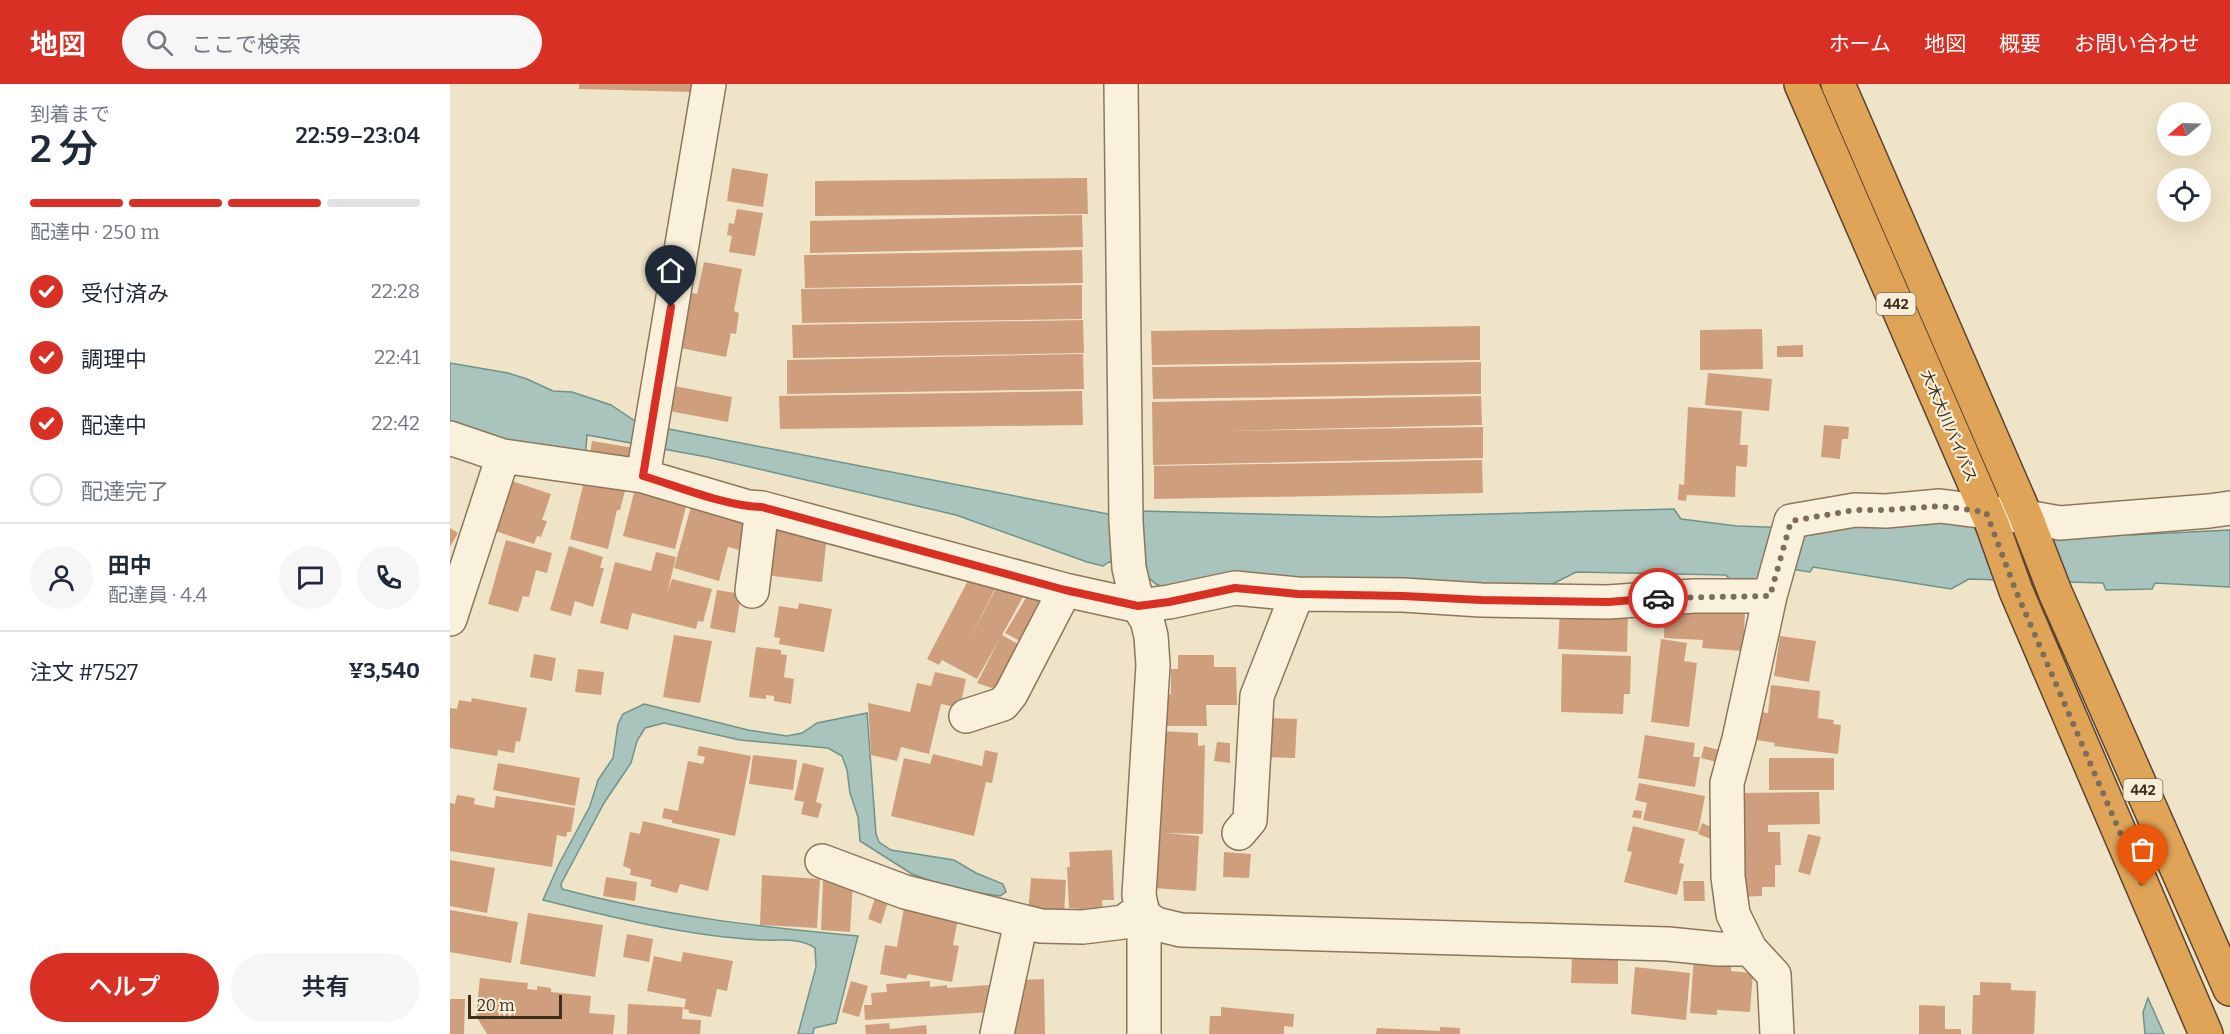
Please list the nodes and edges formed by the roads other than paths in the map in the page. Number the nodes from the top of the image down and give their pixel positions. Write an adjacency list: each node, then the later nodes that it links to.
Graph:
1 (709, 84): 6 (street)
2 (1121, 84): 16 (street)
3 (1801, 84): 10 (highway, 大木大川バイパス / 442)
4 (1838, 84): 11 (highway, 442)
5 (450, 438): 7 (street)
6 (648, 449): 7 (street); 8 (street)
7 (502, 456): 17 (street)
8 (762, 507): 13 (street); 14 (street)
9 (2230, 508): 11 (street)
10 (1989, 518): 11 (street); 12 (street); 28 (highway, 大木大川バイパス / 442)
11 (2027, 520): 24 (highway, 442)
12 (1772, 589): 15 (street); 23 (street)
13 (1065, 590): 16 (street); 18 (street)
14 (752, 591)
15 (1298, 594): 16 (street); 19 (street)
16 (1138, 606): 21 (street)
17 (450, 619)
18 (966, 716)
19 (1239, 833)
20 (822, 861): 22 (street)
21 (1146, 914): 22 (street); 23 (street); 26 (street)
22 (1021, 922): 25 (street)
23 (1750, 949): 27 (street)
24 (2230, 989)
25 (997, 1034)
26 (1144, 1034)
27 (1777, 1034)
28 (2206, 1034)

